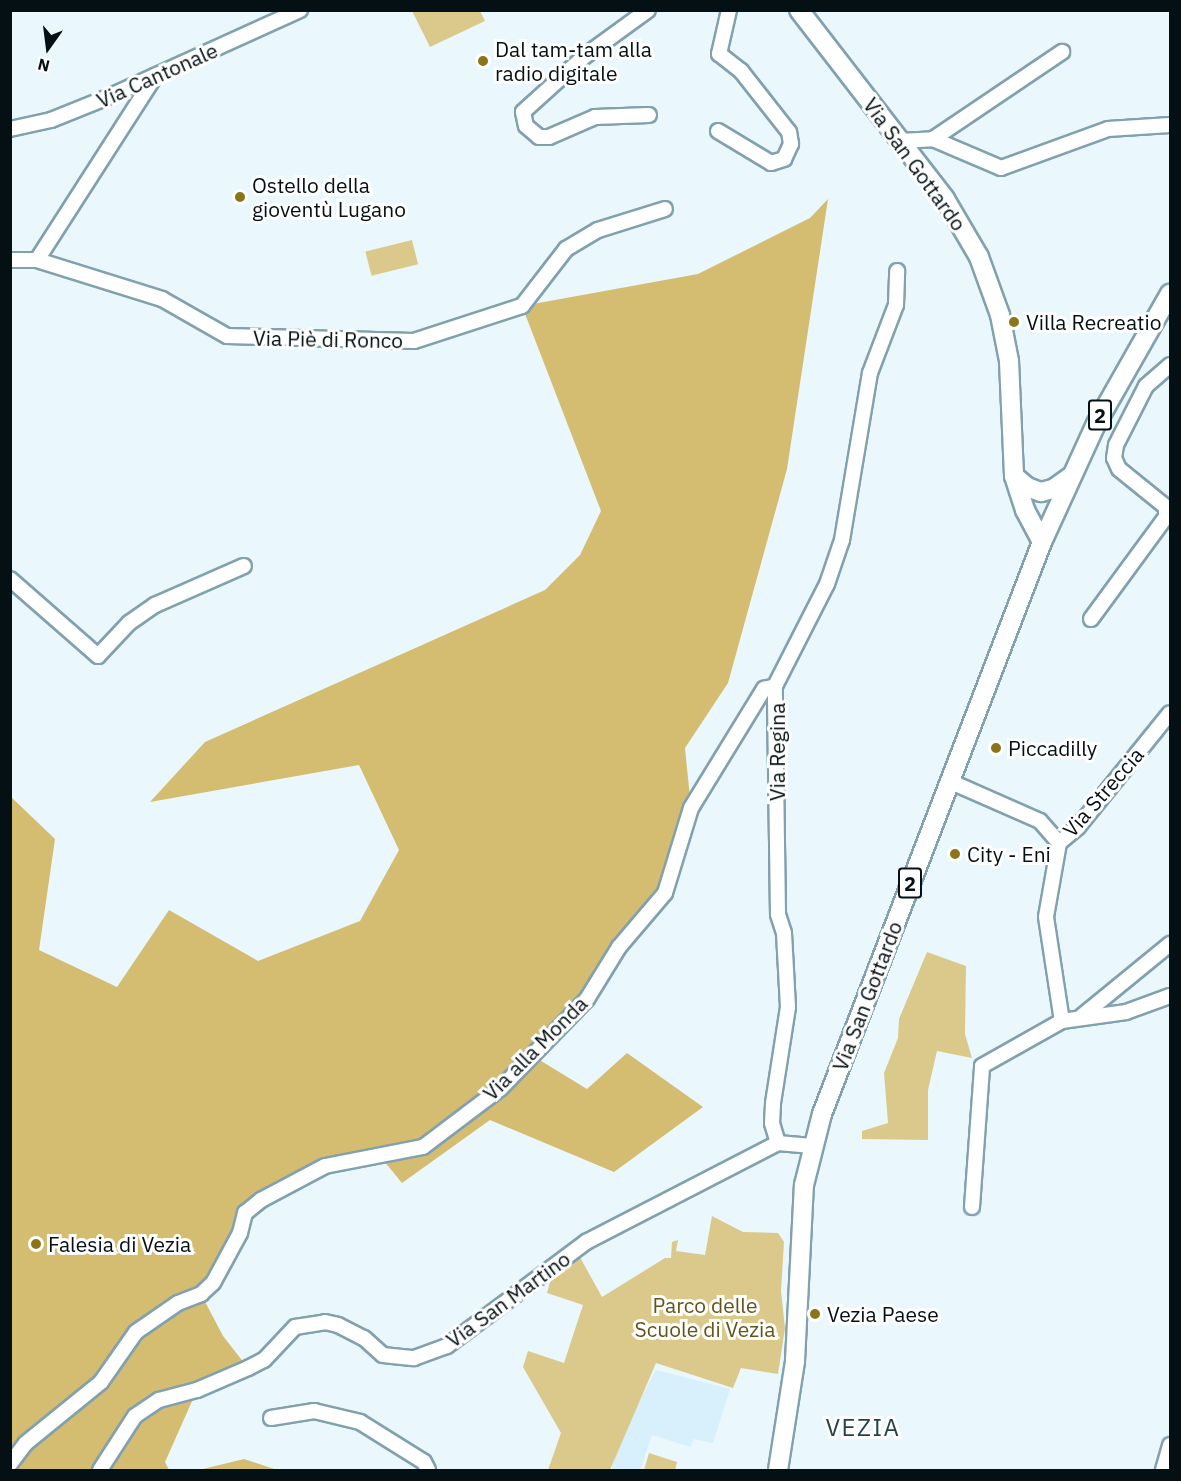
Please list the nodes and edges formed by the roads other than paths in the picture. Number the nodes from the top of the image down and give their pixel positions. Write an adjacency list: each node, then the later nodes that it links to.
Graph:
1 (300, 10): 6 (street, Via Cantonale)
2 (648, 10): 7 (street)
3 (729, 10): 10 (street)
4 (799, 10): 12 (main road, Via San Gottardo)
5 (1062, 52): 11 (street)
6 (155, 76): 9 (street, Via Cantonale); 15 (street)
7 (649, 115)
8 (1170, 125): 11 (street)
9 (10, 129)
10 (717, 131)
11 (933, 139): 12 (street)
12 (900, 141): 19 (main road, Via San Gottardo)
13 (665, 209): 15 (street, Via Piè di Ronco)
14 (10, 260): 15 (street, Via Piè di Ronco)
15 (37, 260)
16 (897, 271): 25 (street, Via Regina)
17 (1170, 294): 20 (main road, Via San Gottardo / 2)
18 (1170, 365): 24 (street)
19 (1014, 476): 20 (main road); 21 (main road, Via San Gottardo)
20 (1070, 477): 21 (main road, Via San Gottardo / 2)
21 (1042, 542): 27 (main road, Via San Gottardo / 2)
22 (244, 566): 23 (street)
23 (10, 579)
24 (1091, 619)
25 (775, 686): 33 (street, Via Regina); 38 (street, Via alla Monda)
26 (1170, 713): 28 (street, Via Streccia)
27 (949, 781): 28 (street, Via Streccia); 34 (main road, Via San Gottardo / 2)
28 (1059, 843): 32 (street, Via Streccia)
29 (1170, 944): 31 (street)
30 (1170, 996): 31 (street)
31 (1082, 1016): 32 (street)
32 (1062, 1021): 35 (street)
33 (778, 1143): 34 (street); 39 (street, Via San Martino)
34 (812, 1146): 41 (main road, Via San Gottardo / 2)
35 (972, 1207)
36 (271, 1418): 40 (street)
37 (1170, 1445): 42 (street)
38 (10, 1464)
39 (100, 1470)
40 (428, 1470)
41 (778, 1470)
42 (1162, 1470)

